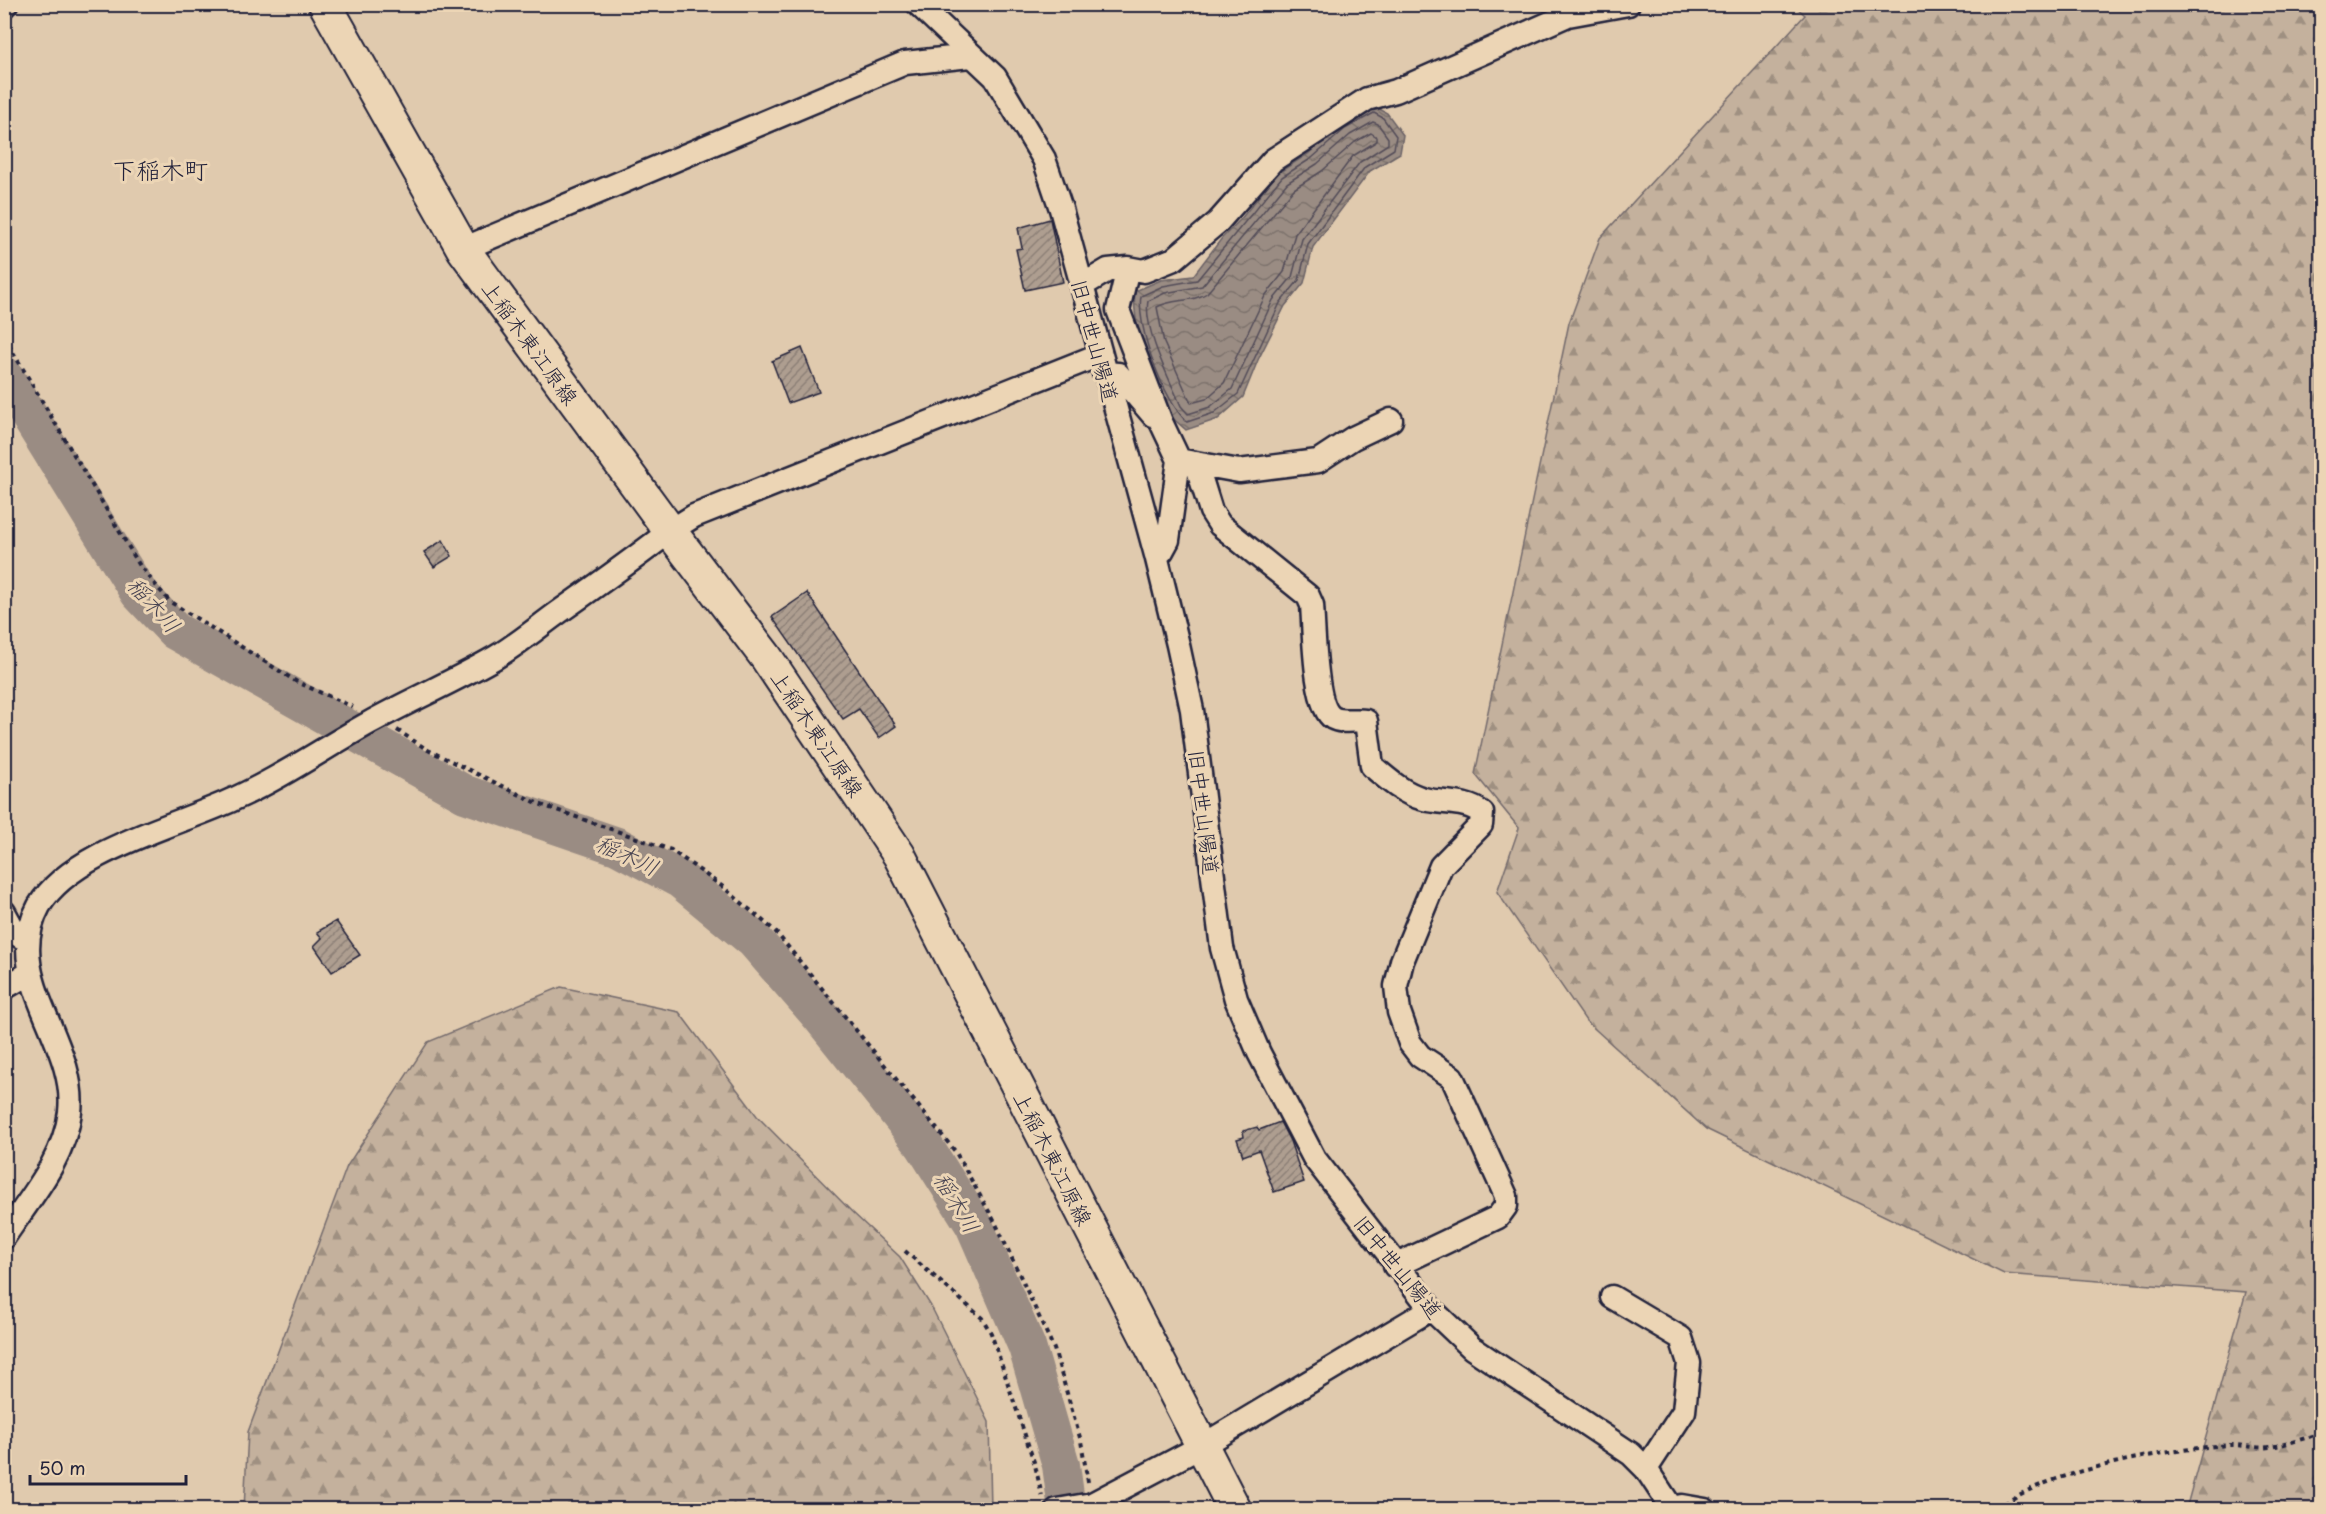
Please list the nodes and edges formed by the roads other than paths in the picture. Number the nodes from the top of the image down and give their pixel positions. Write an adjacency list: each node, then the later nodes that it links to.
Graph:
1 (325, 4): 5 (main road, 上稲木東江原線)
2 (918, 4): 4 (street, 旧中世山陽道)
3 (1628, 4): 6 (street)
4 (970, 56): 5 (street); 7 (street, 旧中世山陽道)
5 (463, 249): 12 (main road, 上稲木東江原線)
6 (1128, 268): 7 (street); 10 (street)
7 (1083, 285): 8 (street, 旧中世山陽道)
8 (1102, 364): 10 (street); 12 (street); 13 (street, 旧中世山陽道)
9 (1391, 420): 11 (street)
10 (1161, 423): 11 (street)
11 (1187, 462): 13 (street); 19 (street)
12 (670, 531): 15 (street); 22 (main road, 上稲木東江原線)
13 (1156, 555): 19 (street, 旧中世山陽道)
14 (4, 912): 15 (street)
15 (28, 941): 16 (street)
16 (28, 974): 17 (street); 18 (street)
17 (4, 988)
18 (4, 1238)
19 (1395, 1266): 21 (street, 旧中世山陽道)
20 (1612, 1297): 23 (street)
21 (1431, 1309): 22 (street); 23 (street, 旧中世山陽道)
22 (1202, 1446): 24 (street); 25 (main road, 上稲木東江原線)
23 (1646, 1470): 26 (street, 旧中世山陽道)
24 (1050, 1504)
25 (1235, 1509)
26 (1673, 1509): 27 (street)
27 (1705, 1509)

